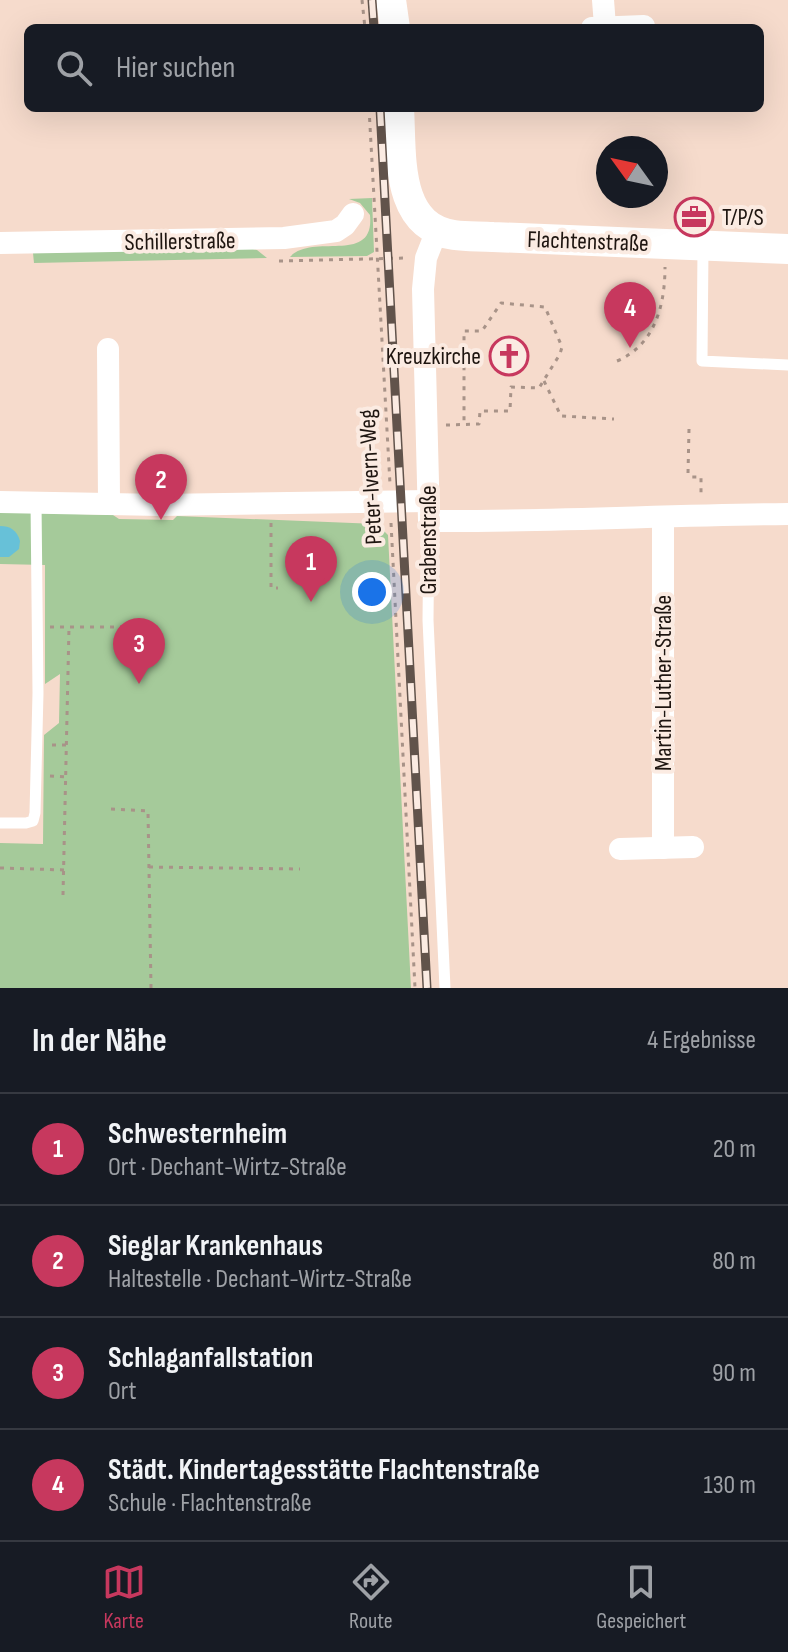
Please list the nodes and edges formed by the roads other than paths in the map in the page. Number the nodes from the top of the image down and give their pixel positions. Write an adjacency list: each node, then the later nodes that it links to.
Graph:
1 (391, 0): 3 (street)
2 (603, 0): 4 (street)
3 (394, 24)
4 (599, 24)
5 (399, 112): 7 (street)
6 (353, 214): 8 (street, Schillerstraße)
7 (437, 230): 9 (street, Flachtenstraße); 16 (street, Grabenstraße)
8 (0, 243)
9 (703, 244): 10 (street, Flachtenstraße); 12 (lane)
10 (788, 249)
11 (108, 349): 15 (street)
12 (788, 365)
13 (0, 502): 14 (street)
14 (36, 502): 15 (street); 19 (lane)
15 (109, 503): 16 (street)
16 (429, 511): 18 (street); 23 (lane, Grabenstraße)
17 (788, 514): 18 (street)
18 (663, 518): 21 (street, Martin-Luther-Straße)
19 (0, 823)
20 (693, 847): 21 (street)
21 (663, 848): 22 (street)
22 (620, 849)
23 (445, 988)

